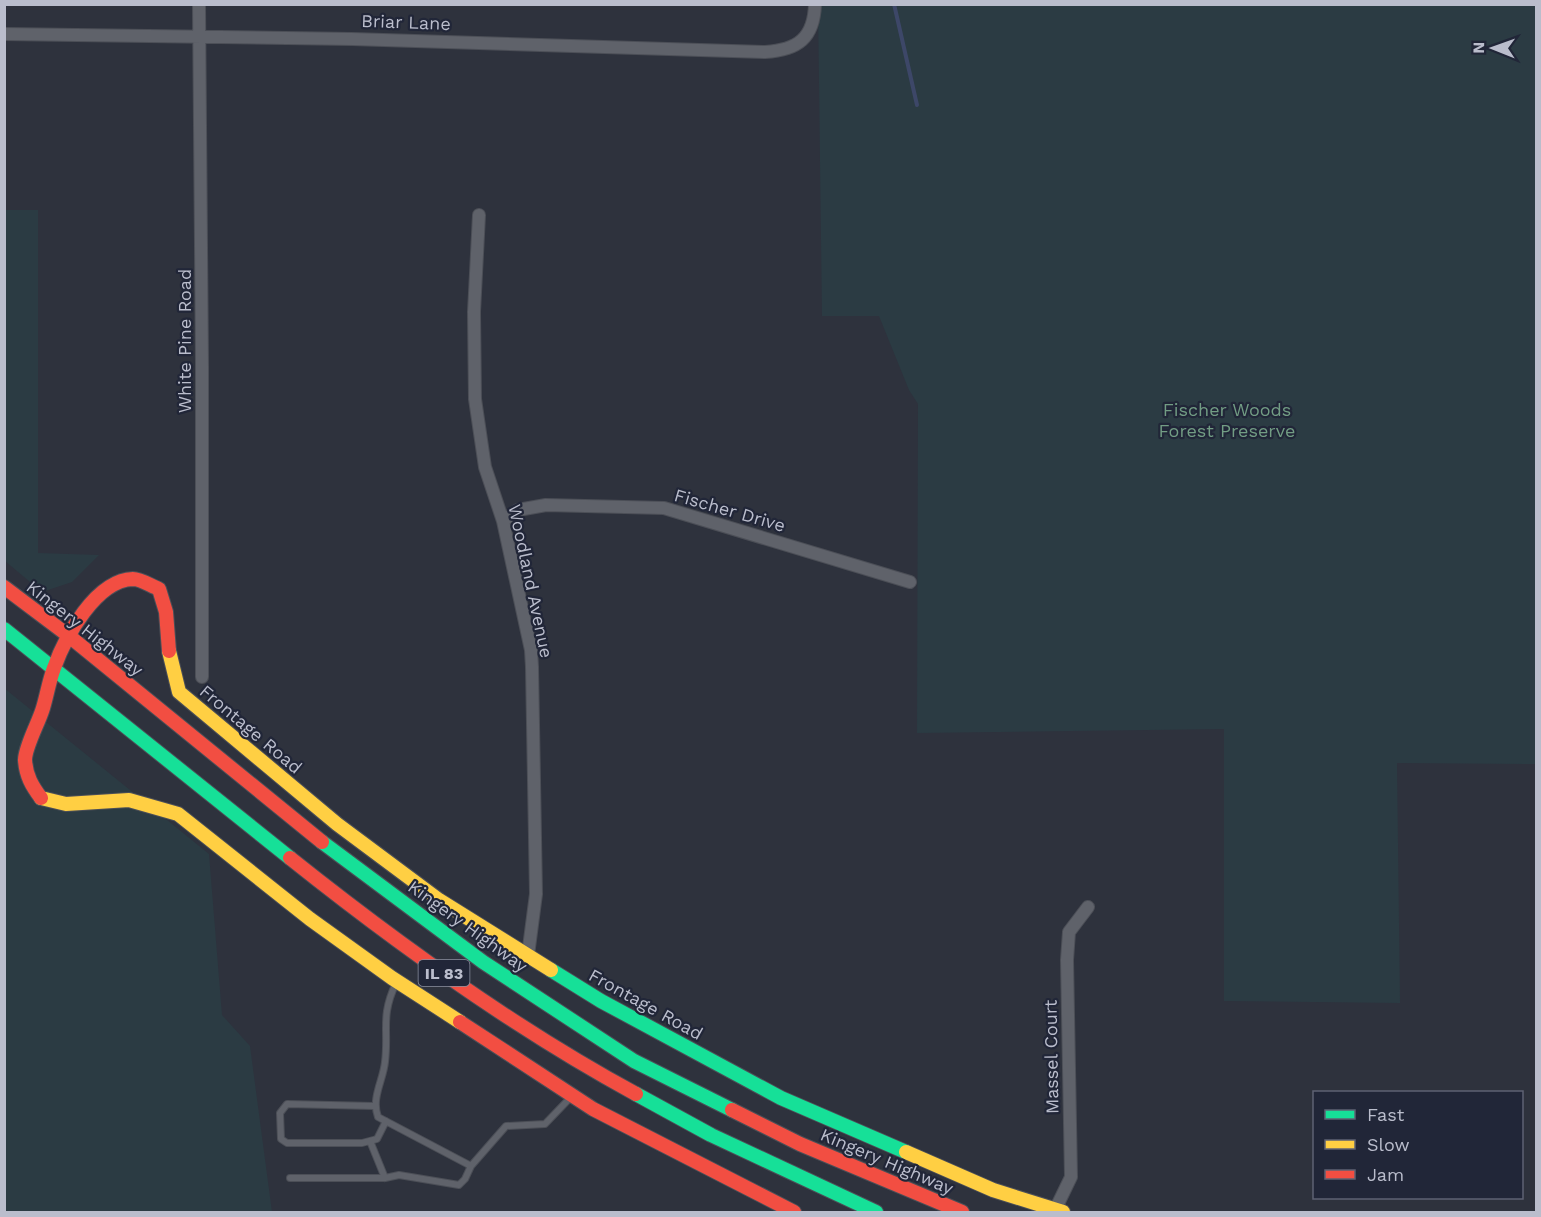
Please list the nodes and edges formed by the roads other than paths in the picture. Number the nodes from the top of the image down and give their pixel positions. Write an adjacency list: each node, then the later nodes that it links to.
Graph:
1 (199, 4): 4 (street, White Pine Road)
2 (814, 4): 4 (street, Briar Lane)
3 (4, 34): 4 (street, Briar Lane)
4 (199, 37): 12 (street, White Pine Road)
5 (479, 215): 6 (street, Woodland Avenue)
6 (503, 521): 7 (street, Fischer Drive); 14 (street, Woodland Avenue)
7 (910, 582)
8 (4, 587): 10 (main road, Kingery Highway / IL 83)
9 (4, 629): 11 (main road, IL 83)
10 (69, 636): 11 (main road, Frontage Road); 14 (main road, Frontage Road); 26 (main road, Kingery Highway / IL 83)
11 (54, 669): 15 (main road, Frontage Road); 25 (main road, IL 83)
12 (202, 677)
13 (1088, 907): 23 (street, Massel Court)
14 (528, 955): 23 (main road, Frontage Road)
15 (397, 981): 16 (main road, Frontage Road); 17 (lane)
16 (573, 1096): 20 (lane); 24 (main road, Frontage Road)
17 (374, 1106): 18 (lane); 19 (lane)
18 (386, 1121): 19 (lane); 20 (lane)
19 (370, 1141): 22 (lane)
20 (471, 1166): 22 (lane)
21 (290, 1178): 22 (lane)
22 (385, 1178)
23 (1059, 1211)
24 (794, 1212)
25 (876, 1212)
26 (962, 1212)

